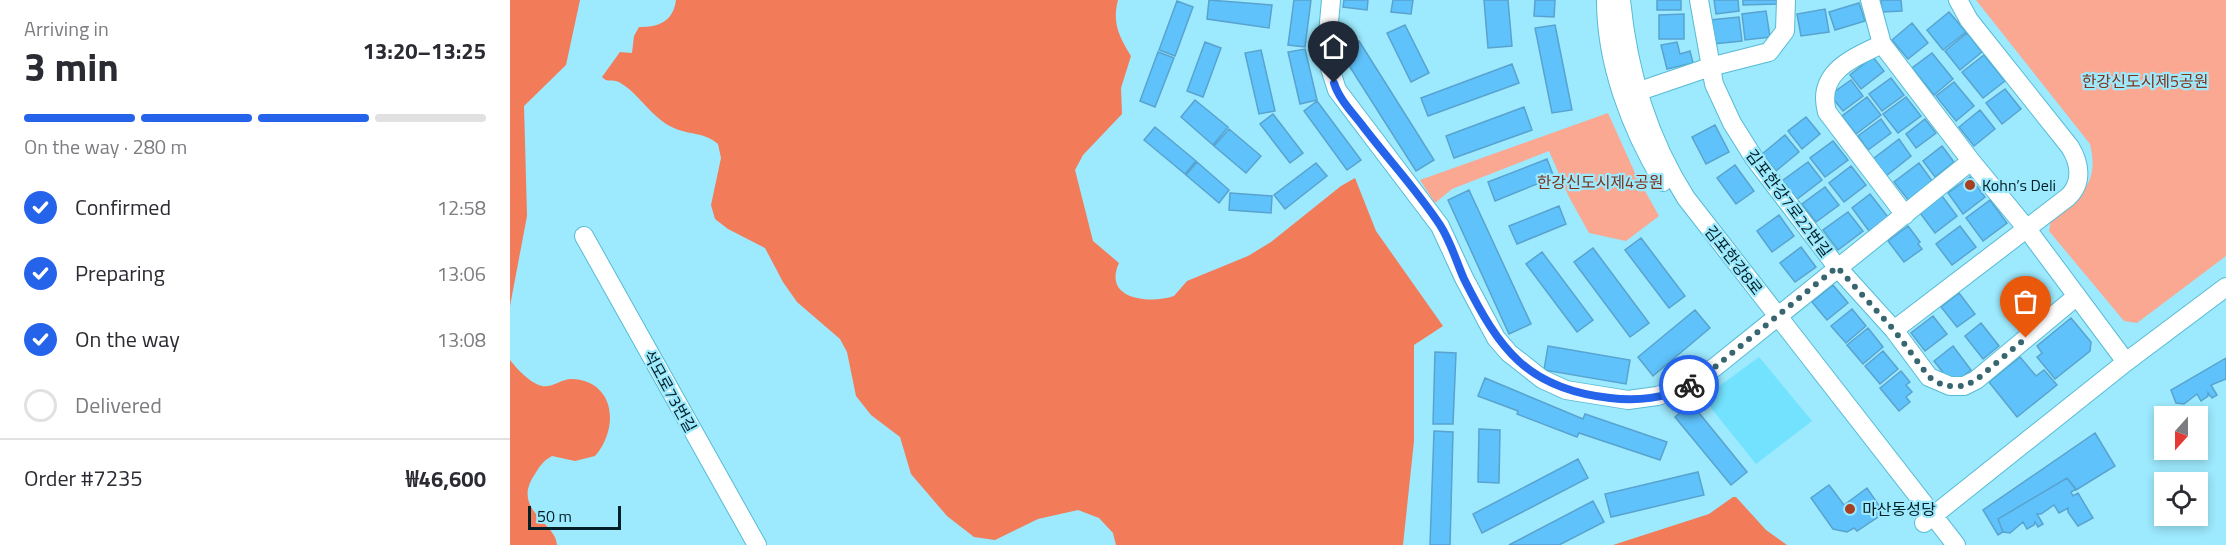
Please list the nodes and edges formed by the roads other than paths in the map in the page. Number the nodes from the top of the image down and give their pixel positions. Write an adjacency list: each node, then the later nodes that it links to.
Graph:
1 (1331, 0): 18 (street)
2 (1606, 0): 10 (street, 김포한강8로)
3 (1621, 0): 10 (street, 김포한강8로)
4 (1699, 0): 9 (street, 김포한강7로22번길)
5 (1786, 0): 9 (street)
6 (1870, 0): 8 (street)
7 (1958, 0): 13 (street)
8 (1882, 44): 11 (street); 12 (street)
9 (1710, 67): 10 (street); 15 (street, 김포한강7로22번길)
10 (1630, 94): 18 (street, 김포한강8로)
11 (1971, 161): 12 (street); 13 (street)
12 (1905, 215): 15 (street)
13 (2027, 229): 17 (street); 19 (street)
14 (584, 236): 22 (street, 석모로73번길)
15 (1837, 267): 18 (street); 19 (street, 김포한강7로22번길)
16 (2226, 287): 20 (street)
17 (2077, 296): 19 (street, 김포한강7로22번길); 20 (street)
18 (1772, 320): 21 (street, 김포한강8로)
19 (1894, 330)
20 (2126, 362): 21 (street)
21 (1928, 520): 23 (street, 김포한강8로); 24 (street, 김포한강8로)
22 (757, 545)
23 (1941, 545)
24 (1956, 545)

